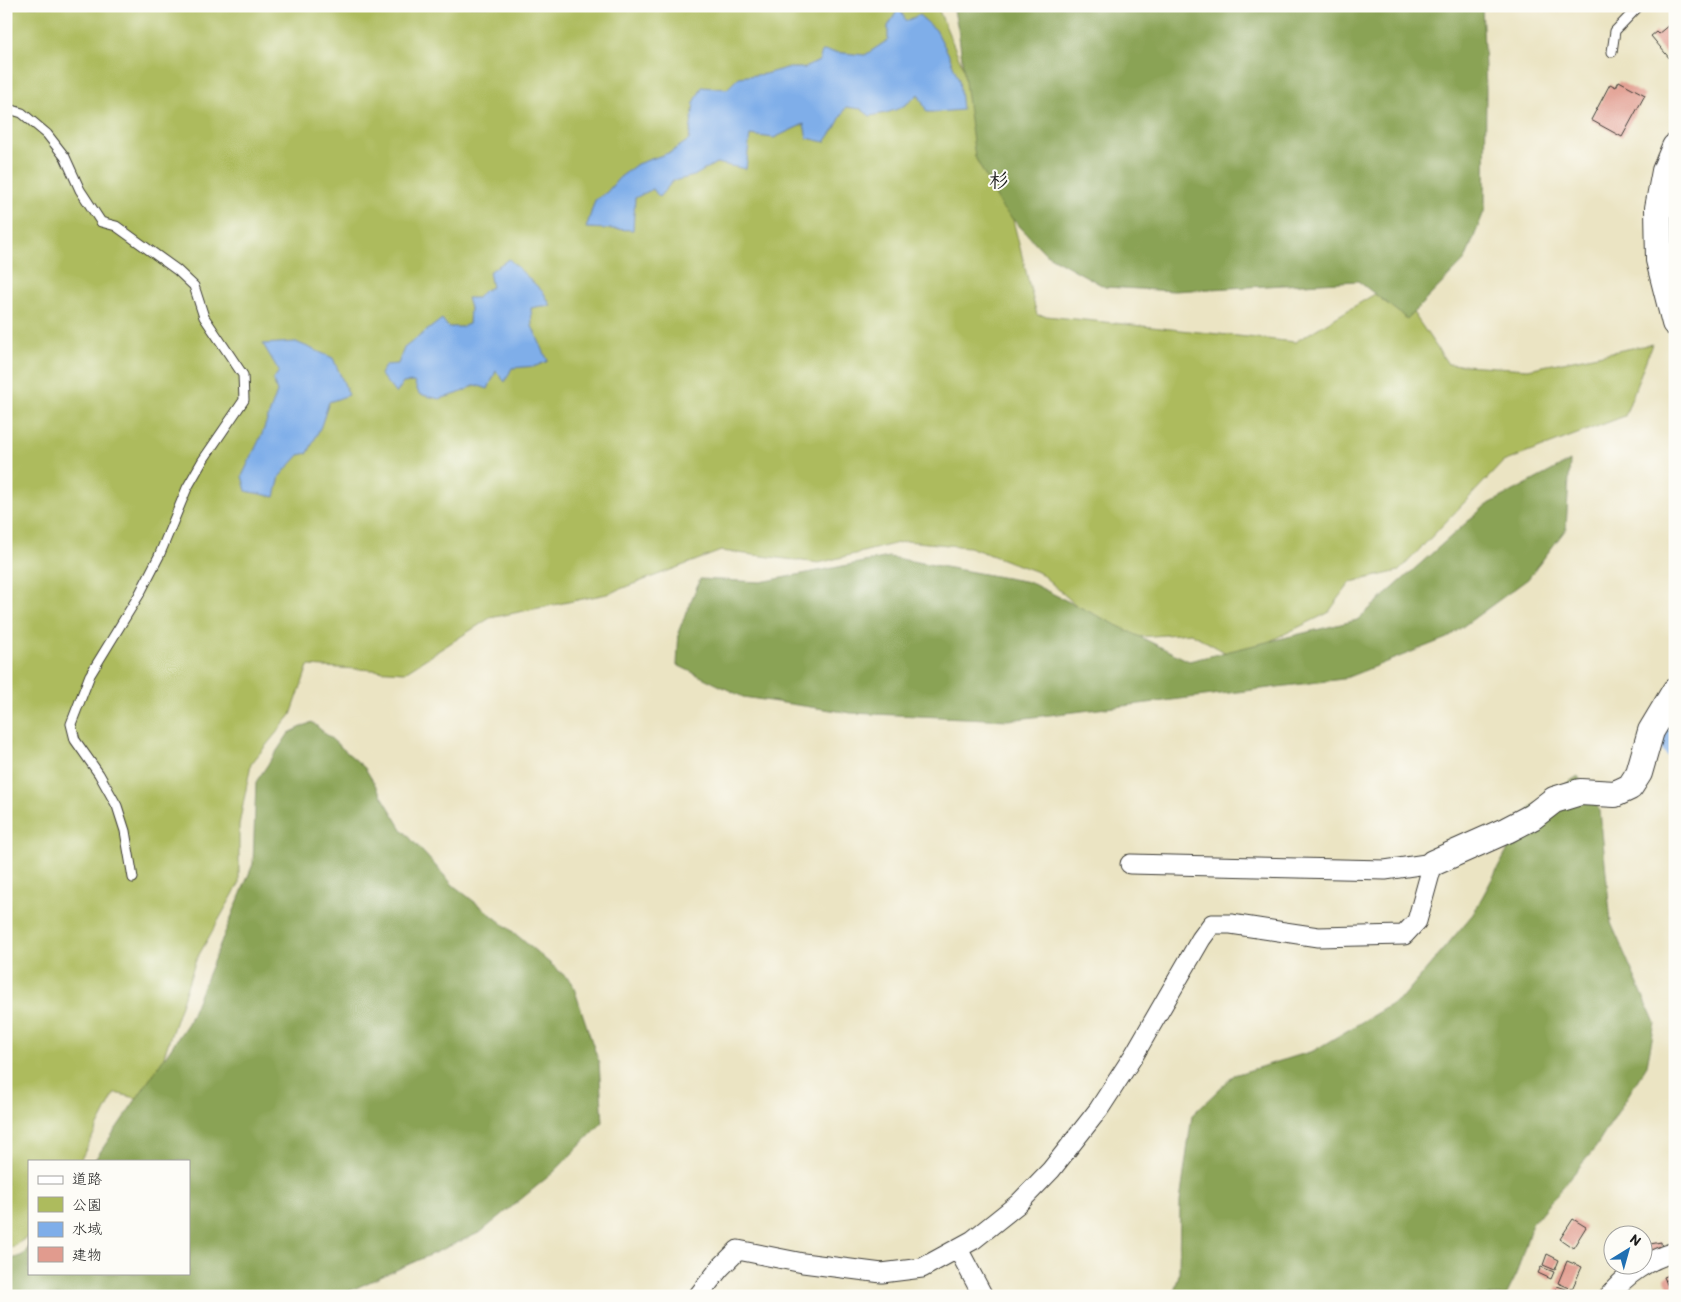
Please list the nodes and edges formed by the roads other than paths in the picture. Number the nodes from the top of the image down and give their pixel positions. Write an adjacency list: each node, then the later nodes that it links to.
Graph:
1 (1639, 6): 2 (lane)
2 (1612, 52)
3 (6, 108): 9 (lane)
4 (1675, 147): 5 (street)
5 (1675, 323)
6 (1675, 691): 7 (street)
7 (1433, 863): 8 (street); 10 (street)
8 (1130, 864)
9 (133, 878)
10 (958, 1249): 12 (street); 13 (street)
11 (1675, 1252): 14 (street)
12 (698, 1296)
13 (983, 1296)
14 (1609, 1296)

